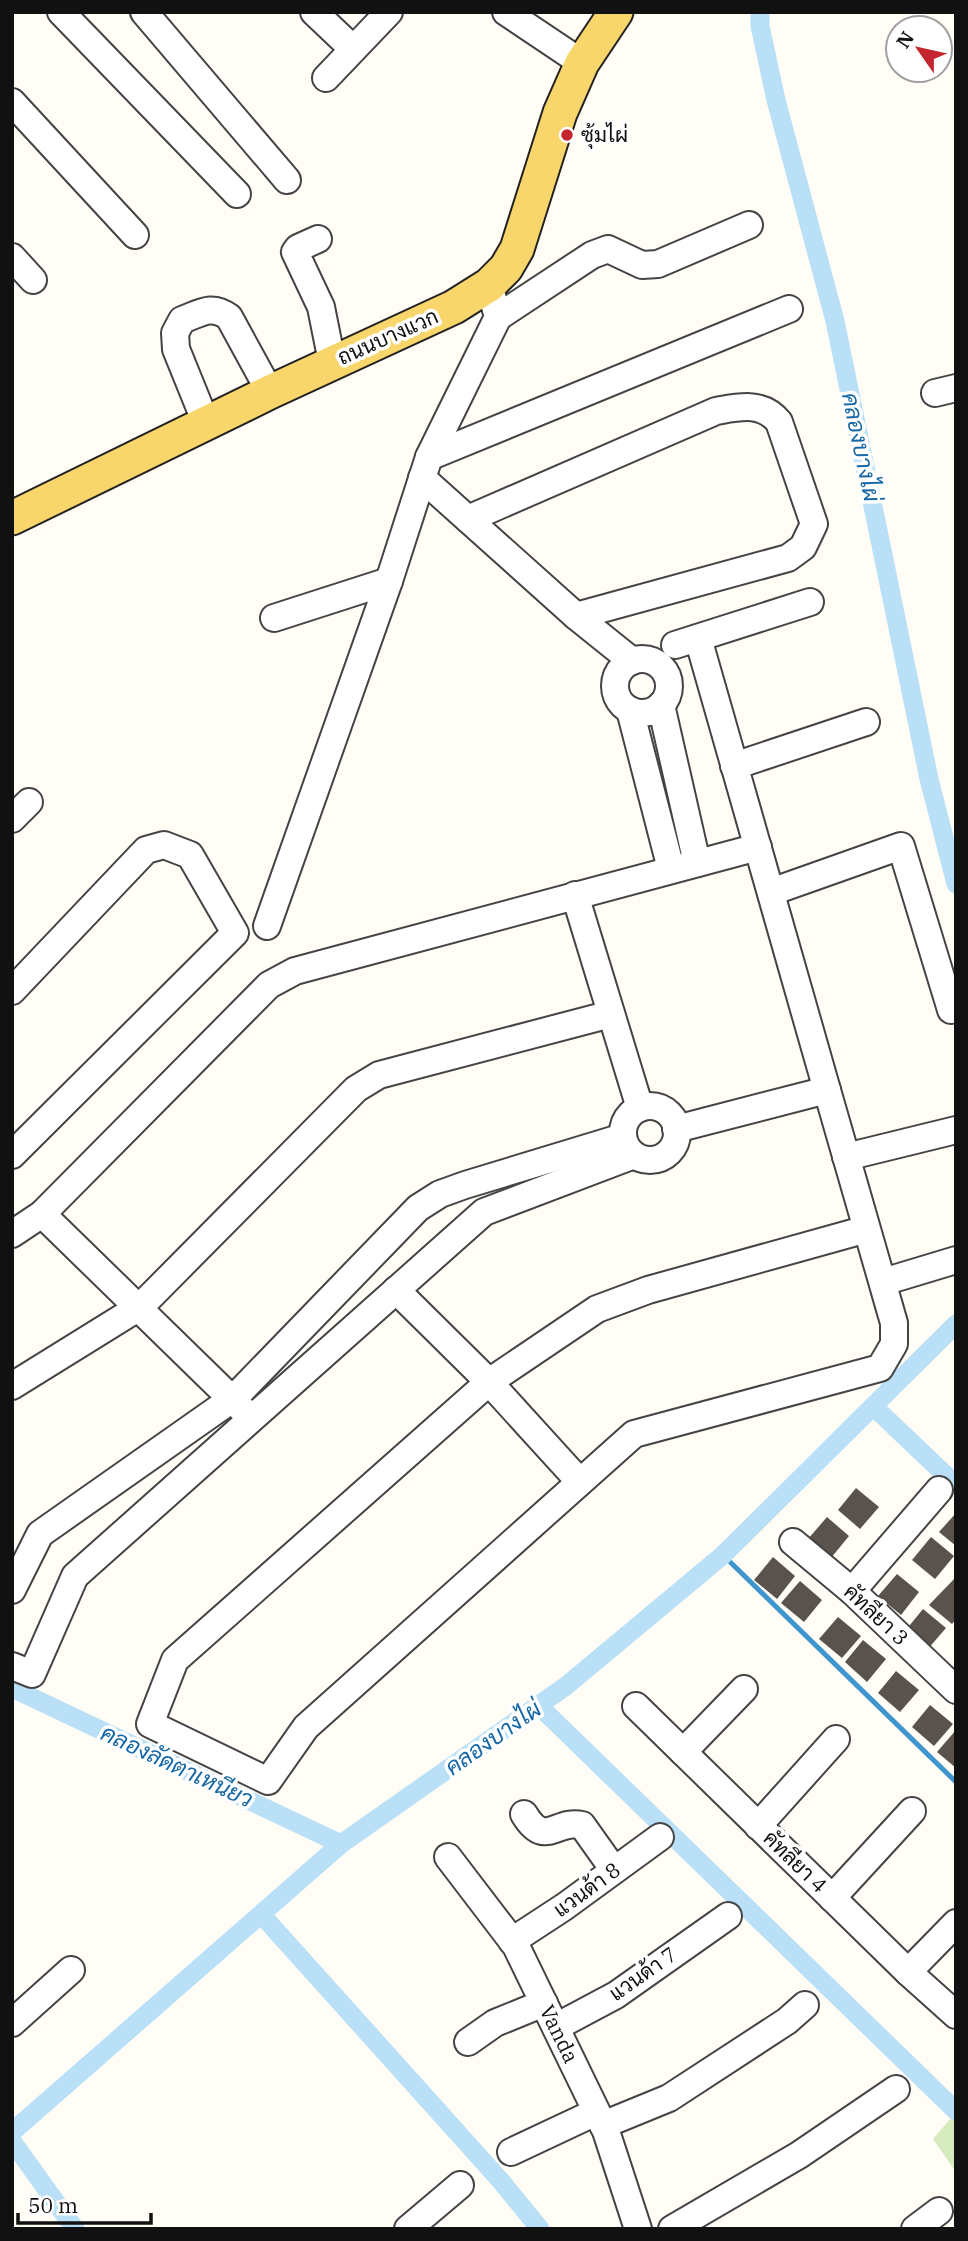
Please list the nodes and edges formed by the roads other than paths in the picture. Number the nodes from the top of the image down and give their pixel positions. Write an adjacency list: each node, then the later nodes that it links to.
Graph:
1 (61, 12): 12 (street)
2 (144, 12): 11 (street)
3 (314, 12): 7 (street)
4 (389, 12): 7 (street)
5 (506, 12): 8 (street)
6 (616, 12): 8 (main road, ถนนบางแวก)
7 (353, 49): 9 (street)
8 (582, 63): 18 (main road, ถนนบางแวก)
9 (326, 78)
10 (12, 102): 14 (street)
11 (287, 180)
12 (237, 194)
13 (749, 225): 20 (street)
14 (135, 235)
15 (318, 239): 21 (street)
16 (12, 257): 17 (street)
17 (33, 280)
18 (489, 285): 20 (street); 21 (main road, ถนนบางแวก)
19 (789, 309): 24 (street)
20 (498, 317): 24 (street)
21 (332, 362): 22 (main road, ถนนบางแวก)
22 (271, 392): 23 (main road, ถนนบางแวก); 23 (street)
23 (206, 423): 25 (main road, ถนนบางแวก)
24 (425, 467): 26 (street); 27 (street)
25 (12, 519)
26 (468, 519): 29 (street); 29 (street)
27 (388, 581): 30 (street); 40 (street)
28 (810, 602): 35 (street)
29 (576, 616): 31 (street)
30 (274, 618)
31 (632, 662): 32 (street); 33 (street)
32 (661, 705): 33 (street); 37 (street)
33 (630, 710): 37 (street)
34 (866, 722): 35 (street)
35 (734, 766): 36 (street)
36 (758, 847): 37 (street); 38 (street)
37 (684, 866): 39 (street)
38 (771, 892): 42 (street); 44 (street)
39 (575, 895): 43 (street); 51 (street)
40 (267, 926)
41 (12, 991): 49 (street)
42 (951, 1010)
43 (611, 1014): 45 (street); 57 (street)
44 (827, 1090): 46 (street); 50 (street)
45 (640, 1108): 46 (street); 48 (street)
46 (677, 1129): 48 (street)
47 (956, 1130): 50 (street)
48 (629, 1146): 56 (street); 60 (street)
49 (12, 1155)
50 (846, 1157): 52 (street)
51 (42, 1214): 53 (street); 57 (street)
52 (867, 1229): 55 (street); 58 (street)
53 (12, 1234)
54 (956, 1260): 55 (street)
55 (883, 1282): 62 (street)
56 (396, 1290): 58 (street); 61 (street)
57 (138, 1307): 59 (street); 60 (street)
58 (489, 1382): 62 (street); 62 (street)
59 (12, 1386)
60 (232, 1399): 61 (street); 65 (street)
61 (253, 1419): 67 (street)
62 (580, 1482)
63 (939, 1490): 66 (street)
64 (793, 1542): 66 (street, คัทลียา 3)
65 (12, 1590)
66 (852, 1591): 68 (street, คัทลียา 3)
67 (12, 1666)
68 (950, 1674)
69 (744, 1689): 72 (street)
70 (636, 1706): 72 (street, คัทลียา 4)
71 (836, 1739): 75 (street)
72 (683, 1752): 75 (street, คัทลียา 4)
73 (912, 1811): 79 (street)
74 (524, 1814): 78 (street)
75 (758, 1825): 79 (street, คัทลียา 4)
76 (660, 1837): 78 (street, แวนด้า 8)
77 (448, 1857): 82 (street, Vanda)
78 (614, 1870): 82 (street, แวนด้า 8)
79 (832, 1898): 84 (street, คัทลียา 4)
80 (728, 1916): 89 (street, แวนด้า 7)
81 (956, 1923): 84 (street)
82 (512, 1941): 85 (street, Vanda)
83 (71, 1970): 88 (street)
84 (908, 1972): 87 (street, คัทลียา 4)
85 (544, 2003): 89 (street, Vanda); 90 (street)
86 (805, 2005): 92 (street)
87 (956, 2015)
88 (12, 2023)
89 (556, 2028): 92 (street, Vanda)
90 (468, 2042)
91 (896, 2089): 98 (street)
92 (600, 2118): 93 (street); 97 (street, Vanda)
93 (511, 2152)
94 (460, 2185): 96 (street)
95 (939, 2211): 99 (street)
96 (408, 2229)
97 (638, 2229)
98 (672, 2229)
99 (915, 2229)

